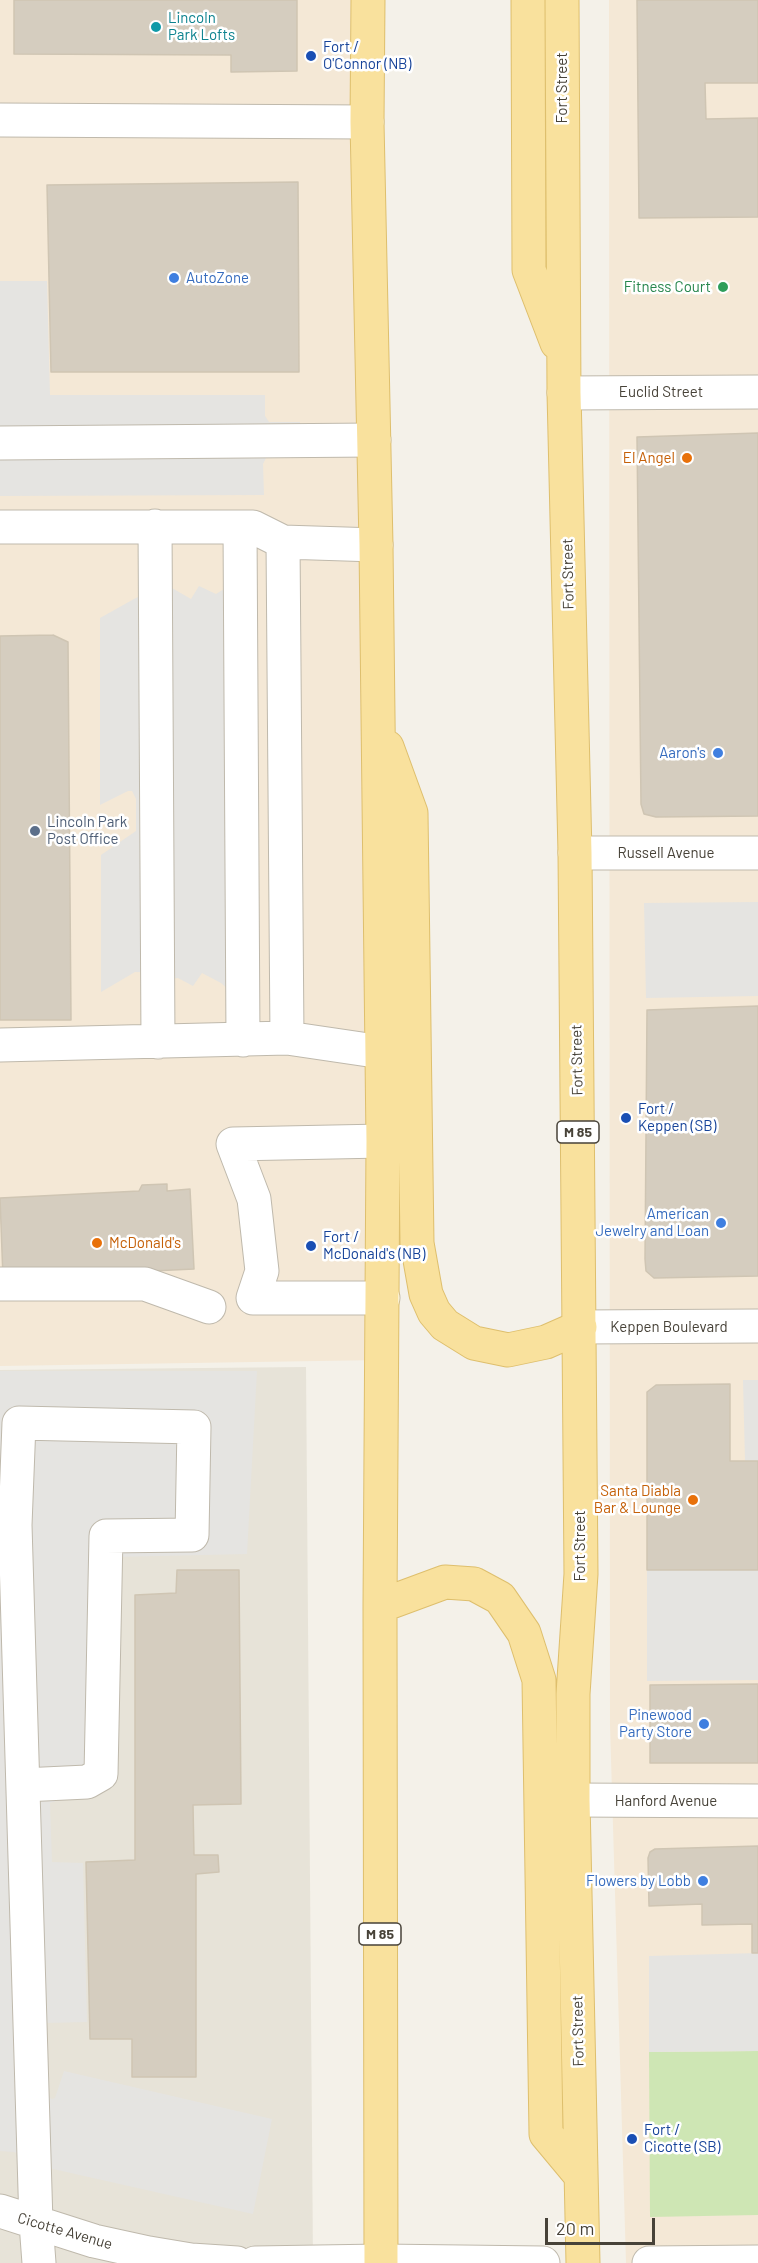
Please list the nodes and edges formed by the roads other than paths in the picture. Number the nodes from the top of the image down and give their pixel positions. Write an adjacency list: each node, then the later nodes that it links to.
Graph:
1 (368, 0): 5 (main road, M 85)
2 (528, 0): 6 (main road)
3 (562, 0): 6 (main road, Fort Street / M 85)
4 (0, 120): 5 (street)
5 (367, 122): 8 (main road, M 85)
6 (564, 377): 7 (street, Euclid Street); 16 (main road, Fort Street / M 85)
7 (758, 392)
8 (374, 440): 9 (street); 14 (main road, M 85)
9 (0, 443)
10 (154, 526): 11 (street); 12 (street); 20 (street)
11 (0, 527)
12 (240, 527): 13 (street); 19 (street)
13 (284, 542): 14 (street); 18 (street)
14 (376, 545): 15 (main road, M 85)
15 (378, 722): 22 (main road, M 85); 28 (main road)
16 (575, 853): 17 (street, Russell Avenue); 28 (main road, Fort Street / M 85)
17 (758, 853)
18 (287, 1038): 19 (street); 22 (street)
19 (243, 1040): 20 (street)
20 (158, 1042): 21 (street)
21 (0, 1045)
22 (382, 1052): 23 (main road, M 85)
23 (383, 1141): 25 (main road, M 85); 25 (street)
24 (0, 1284): 26 (street)
25 (382, 1298): 31 (main road, M 85)
26 (209, 1307)
27 (758, 1326): 28 (street, Keppen Boulevard)
28 (580, 1327): 33 (main road, Fort Street / M 85)
29 (9, 1423): 30 (street); 32 (street)
30 (7, 1525): 32 (street)
31 (380, 1606): 35 (main road); 38 (main road, M 85)
32 (23, 1785): 37 (street)
33 (573, 1800): 34 (street, Hanford Avenue); 35 (main road, Fort Street / M 85)
34 (758, 1801)
35 (581, 2176): 44 (main road, Fort Street / M 85)
36 (0, 2211): 37 (street, Cicotte Avenue)
37 (36, 2223): 40 (street); 41 (street, Cicotte Avenue)
38 (381, 2262): 42 (street); 43 (street)
39 (758, 2262): 45 (street)
40 (39, 2263)
41 (237, 2263)
42 (255, 2263)
43 (543, 2263)
44 (583, 2263)
45 (649, 2263)

